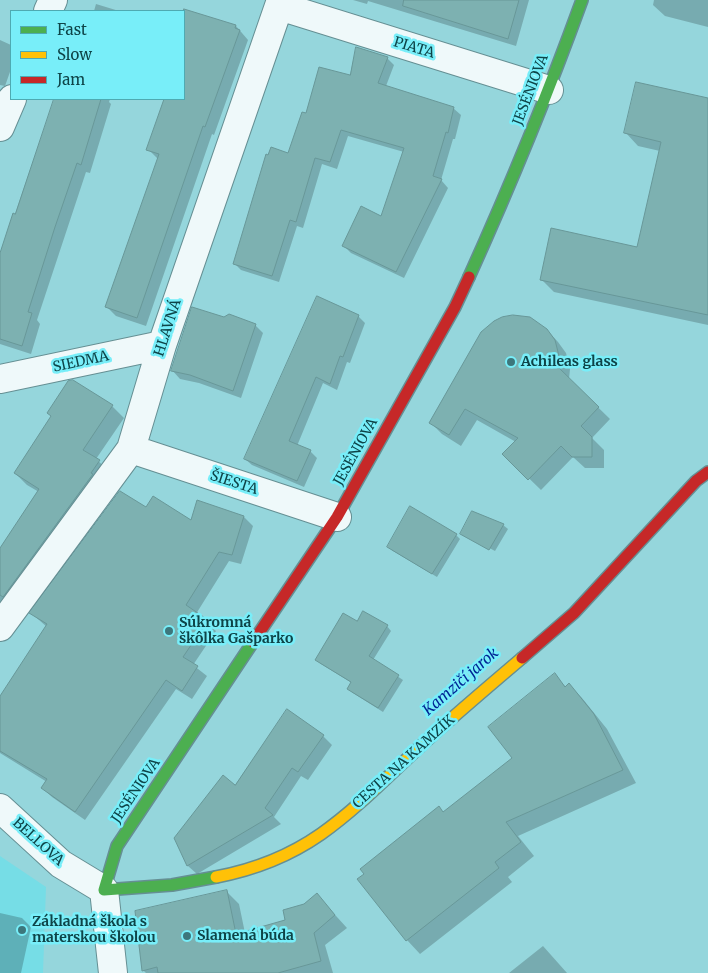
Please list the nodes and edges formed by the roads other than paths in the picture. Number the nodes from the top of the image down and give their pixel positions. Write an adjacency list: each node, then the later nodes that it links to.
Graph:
1 (582, 0): 3 (street, JESÉNIOVA)
2 (280, 3): 3 (street, PIATA); 6 (street, HLAVNÁ)
3 (549, 90): 10 (street, JESÉNIOVA)
4 (12, 100): 5 (street)
5 (0, 127)
6 (162, 345): 7 (street, SIEDMA); 8 (street, HLAVNÁ)
7 (0, 379)
8 (131, 449): 10 (street, ŠIESTA); 11 (street, HLAVNÁ)
9 (708, 472): 13 (street, CESTA NA KAMZÍK)
10 (337, 517): 13 (street, JESÉNIOVA)
11 (0, 627)
12 (0, 808): 13 (street, BELLOVA)
13 (104, 890): 14 (street)
14 (113, 973)

